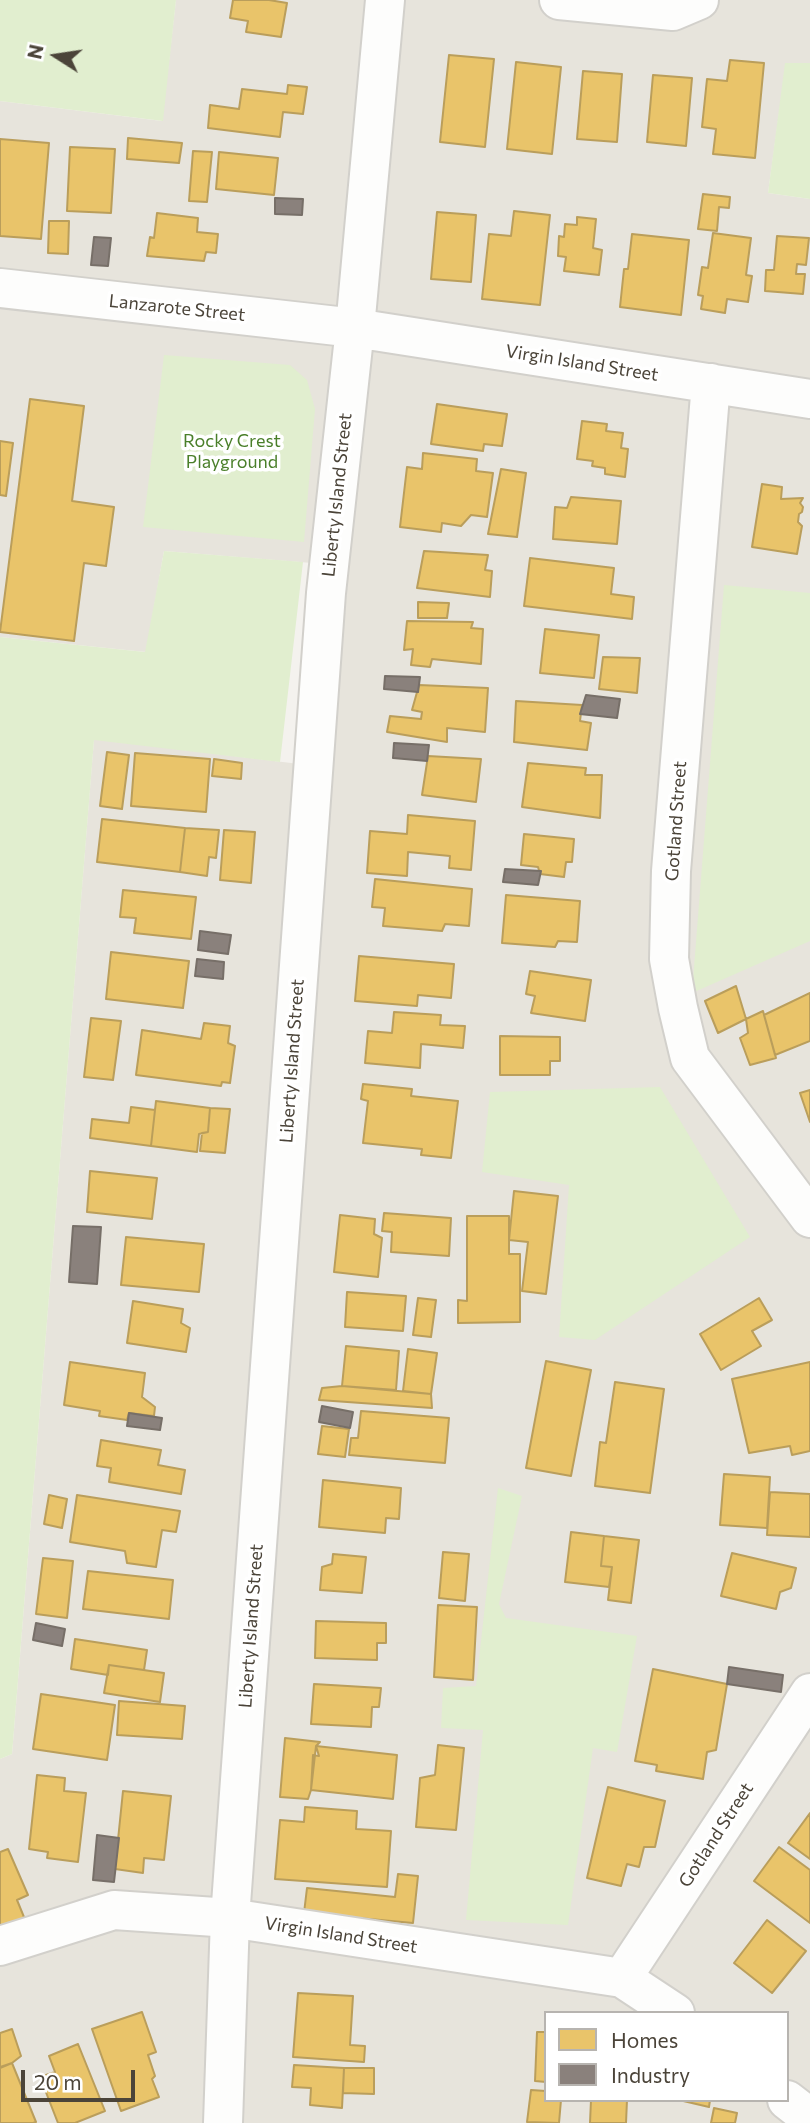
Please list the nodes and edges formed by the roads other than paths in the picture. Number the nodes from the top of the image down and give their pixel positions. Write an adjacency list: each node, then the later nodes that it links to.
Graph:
1 (385, 0): 5 (street, Liberty Island Street)
2 (559, 0): 3 (street)
3 (699, 0)
4 (0, 288): 5 (street, Lanzarote Street)
5 (355, 328): 6 (street, Virgin Island Street); 10 (street, Liberty Island Street)
6 (711, 383): 7 (street, Virgin Island Street); 8 (street, Gotland Street)
7 (810, 399)
8 (810, 1218)
9 (810, 1693): 12 (street, Gotland Street)
10 (230, 1918): 11 (street, Virgin Island Street); 12 (street, Virgin Island Street); 16 (street, Liberty Island Street)
11 (0, 1946)
12 (622, 1978): 13 (street, Virgin Island Street)
13 (672, 2011)
14 (789, 2102): 15 (street)
15 (810, 2118)
16 (223, 2123)

